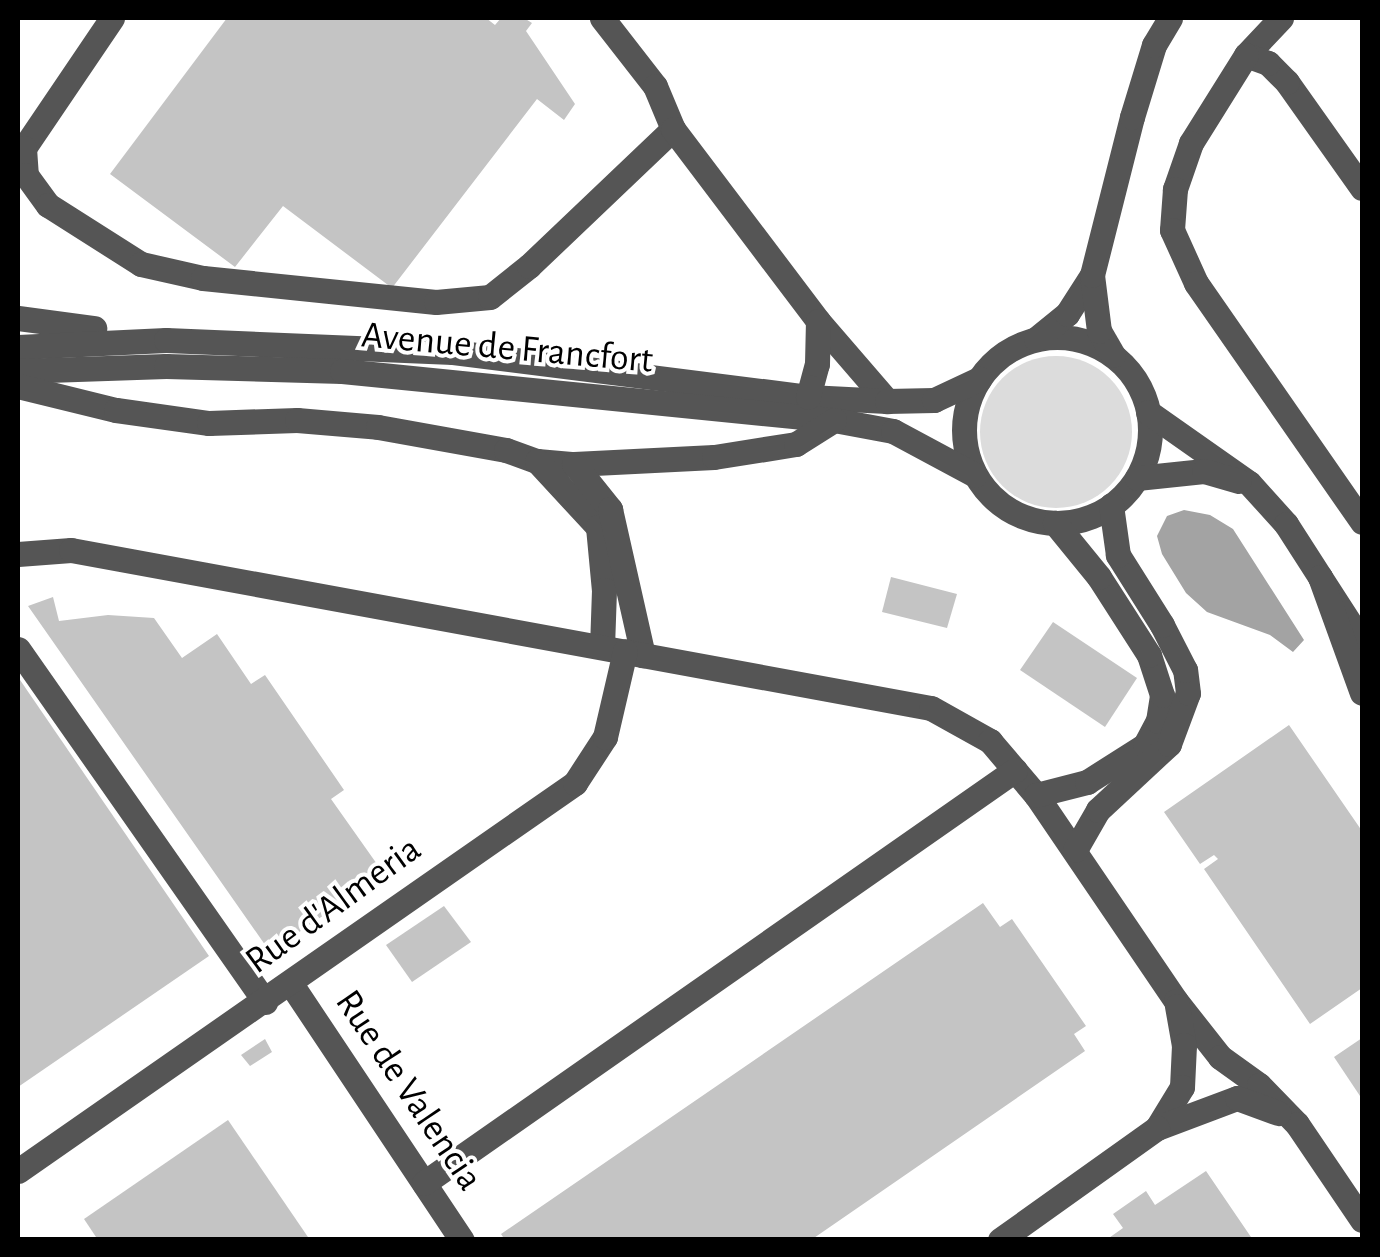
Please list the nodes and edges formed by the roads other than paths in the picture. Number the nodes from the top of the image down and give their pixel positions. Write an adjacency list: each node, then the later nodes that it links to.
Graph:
1 (112, 18): 6 (street)
2 (602, 18): 6 (street)
3 (1170, 18): 8 (street)
4 (1281, 18): 5 (street)
5 (1246, 54): 7 (street); 28 (street)
6 (673, 129): 10 (street)
7 (1362, 188)
8 (1092, 275): 11 (street); 14 (street)
9 (18, 318): 13 (street)
10 (818, 321): 18 (street); 19 (street)
11 (1036, 339): 14 (street); 16 (street)
12 (18, 347): 13 (street, Avenue de Francfort)
13 (378, 347): 18 (street, Avenue de Francfort)
14 (1115, 358): 20 (street)
15 (18, 371): 21 (street, Avenue de Francfort)
16 (979, 378): 19 (street, Avenue de Francfort); 24 (street)
17 (18, 386): 22 (street)
18 (808, 397): 19 (street, Avenue de Francfort)
19 (887, 401)
20 (1148, 412): 25 (street); 26 (street)
21 (834, 420): 23 (street); 24 (street, Avenue de Francfort)
22 (537, 461): 23 (street); 34 (street, Rue d'Almeria)
23 (574, 464): 34 (street)
24 (975, 476): 29 (street)
25 (1136, 478): 26 (street); 27 (street)
26 (1249, 483): 31 (street)
27 (1112, 506): 29 (street); 38 (street)
28 (1362, 522)
29 (1054, 523): 37 (street)
30 (18, 554): 34 (street)
31 (1320, 577): 32 (street); 35 (street)
32 (1362, 642)
33 (18, 649): 41 (street)
34 (623, 651): 36 (street); 39 (street, Rue d'Almeria)
35 (1362, 693)
36 (1014, 770): 37 (street); 45 (street)
37 (1036, 795): 38 (street)
38 (1075, 850): 40 (street)
39 (291, 984): 41 (street, Rue d'Almeria); 45 (street, Rue de Valencia)
40 (1176, 1000): 42 (street); 43 (street)
41 (265, 1002): 44 (street, Rue d'Almeria)
42 (1297, 1124): 43 (street); 46 (street)
43 (1158, 1128): 48 (street)
44 (18, 1170)
45 (424, 1183): 47 (street, Rue de Valencia)
46 (1362, 1220)
47 (462, 1240)
48 (1000, 1240)

